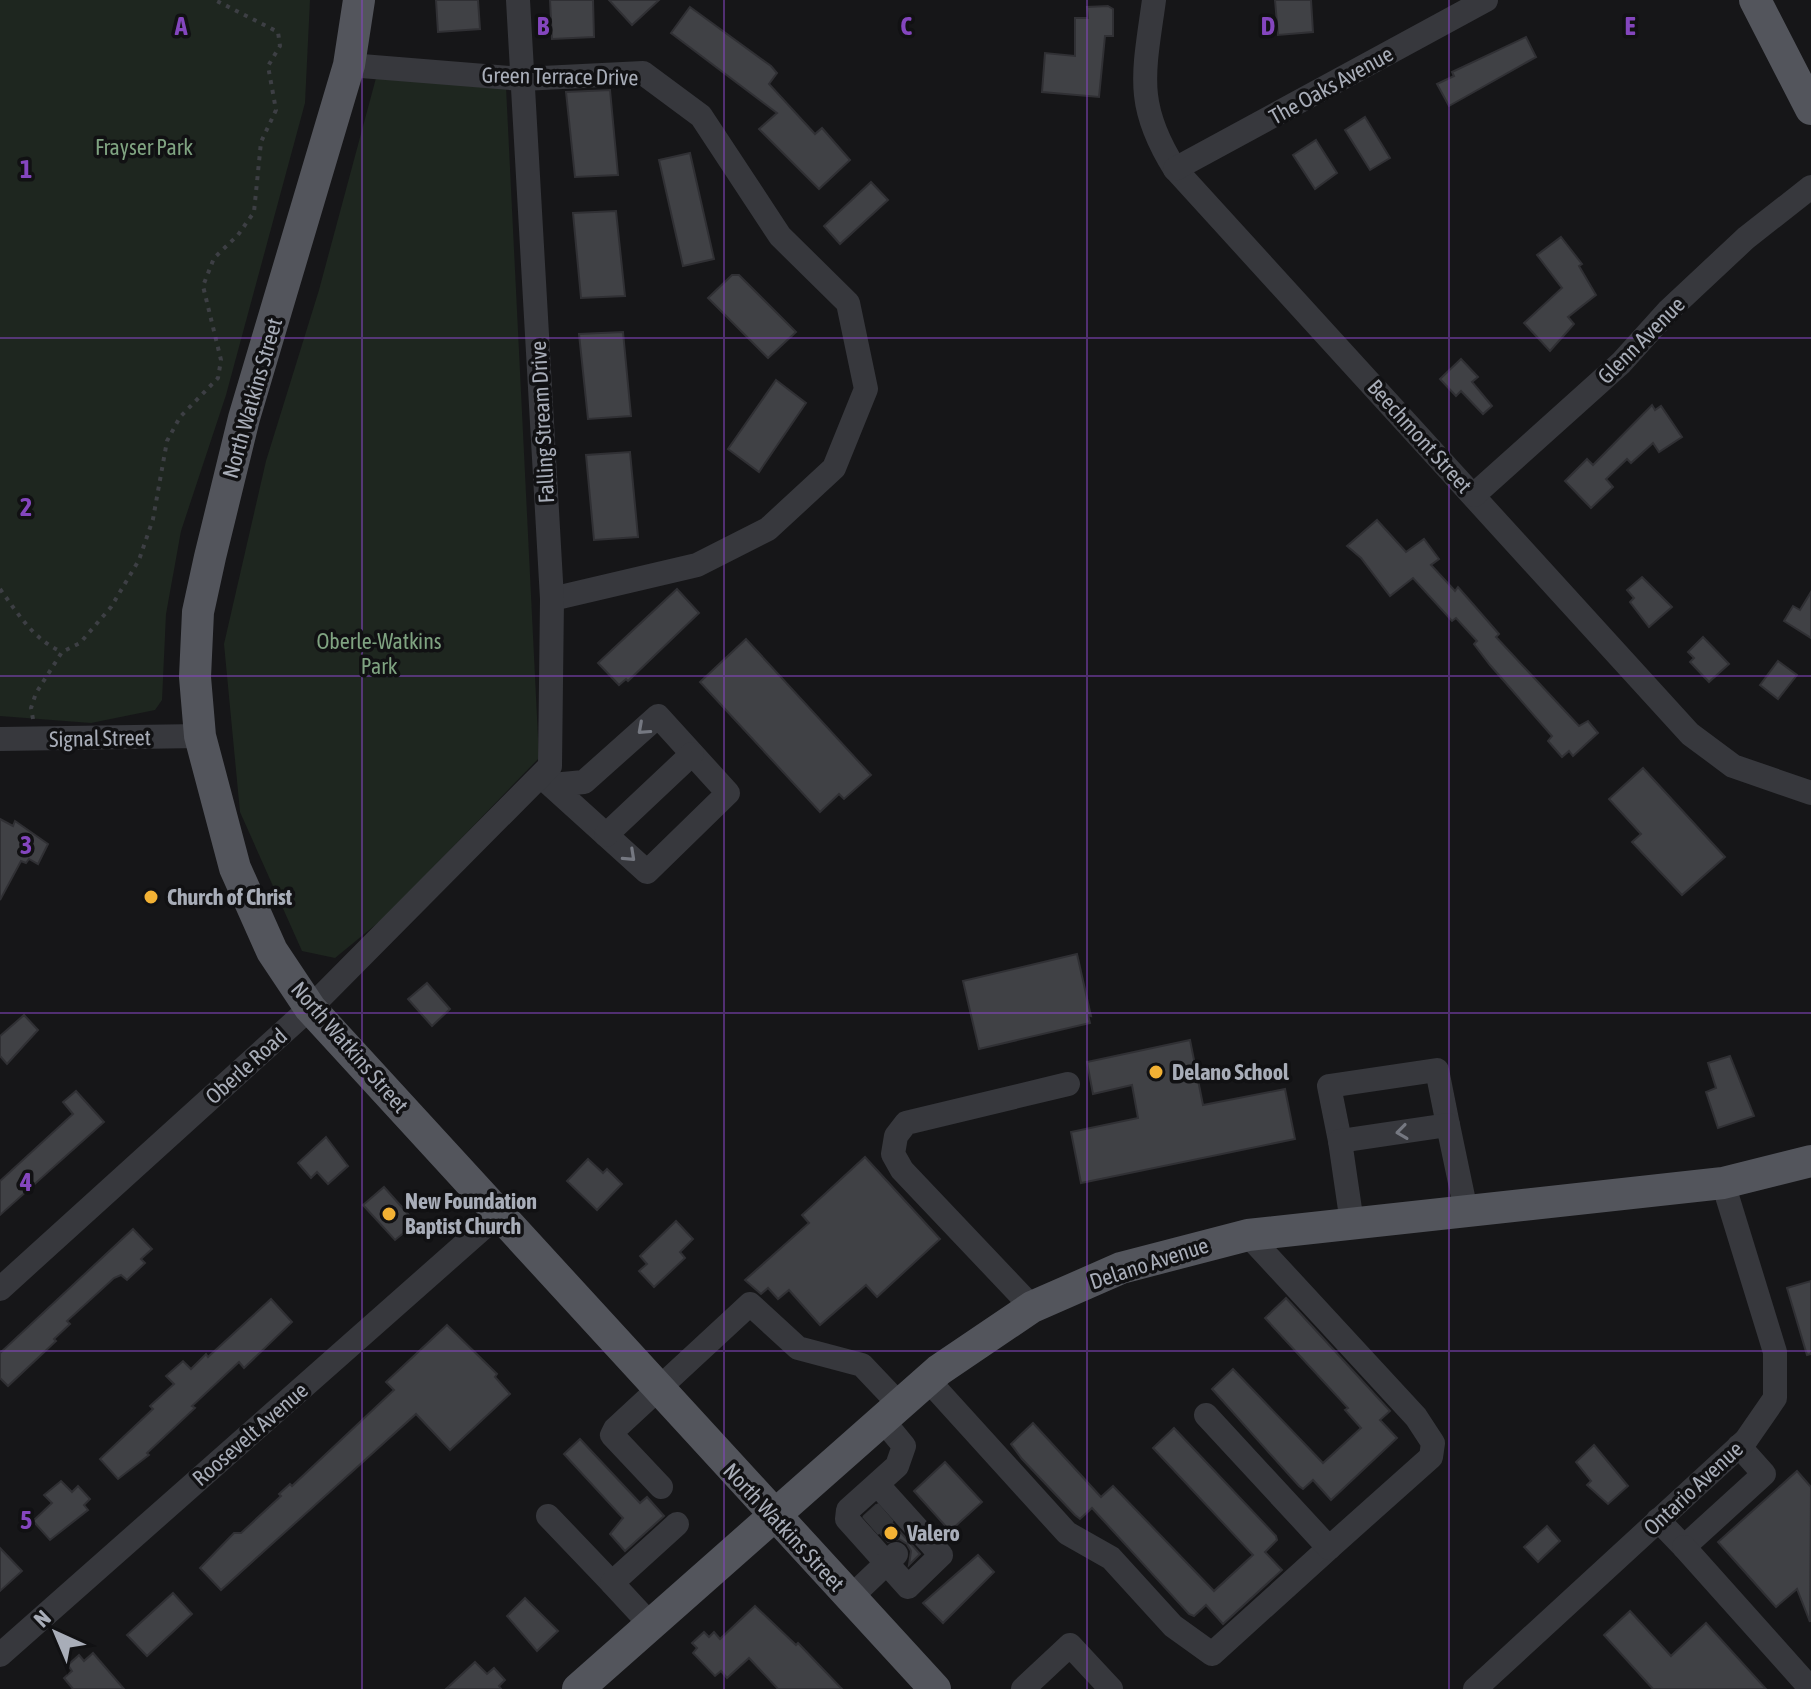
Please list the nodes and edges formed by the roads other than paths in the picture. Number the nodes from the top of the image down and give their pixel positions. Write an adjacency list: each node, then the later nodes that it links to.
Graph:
1 (359, 0): 6 (main road, North Watkins Street)
2 (518, 0): 7 (street, Falling Stream Drive)
3 (1154, 0): 9 (street, Beechmont Street)
4 (1486, 0): 9 (street, The Oaks Avenue)
5 (1755, 0): 8 (main road)
6 (349, 65): 7 (street, Green Terrace Drive); 13 (main road, North Watkins Street)
7 (522, 79): 12 (street, Falling Stream Drive); 12 (street, Green Terrace Drive)
8 (1811, 109)
9 (1175, 169): 11 (street, Beechmont Street)
10 (1811, 187): 11 (street, Glenn Avenue)
11 (1474, 495): 17 (street, Beechmont Street)
12 (552, 599): 16 (street, Falling Stream Drive)
13 (200, 736): 14 (street, Signal Street); 19 (main road, North Watkins Street)
14 (0, 739)
15 (692, 754): 16 (street, one-way to 16); 18 (street); 18 (street, one-way to 15)
16 (548, 776): 18 (street); 19 (street, Oberle Road)
17 (1811, 793)
18 (606, 835)
19 (310, 1008): 26 (main road, North Watkins Street); 29 (street, Oberle Road)
20 (1068, 1084): 30 (street)
21 (1448, 1125): 22 (street, one-way to 22); 22 (street); 25 (street)
22 (1340, 1141): 27 (street)
23 (1811, 1161): 24 (main road, Delano Avenue)
24 (1723, 1183): 25 (main road, Delano Avenue); 35 (street, Ontario Avenue)
25 (1466, 1211): 27 (main road, Delano Avenue)
26 (500, 1213): 32 (main road, North Watkins Street); 49 (street, Roosevelt Avenue)
27 (1352, 1223): 28 (main road, Delano Avenue)
28 (1248, 1235): 30 (main road, Delano Avenue); 45 (street)
29 (0, 1289)
30 (1032, 1307): 31 (main road, Delano Avenue)
31 (928, 1380): 33 (main road, Delano Avenue); 45 (street)
32 (658, 1389): 33 (street); 37 (street); 38 (main road, North Watkins Street)
33 (890, 1411): 36 (street); 38 (main road, Delano Avenue)
34 (1206, 1415): 45 (street)
35 (1739, 1446): 41 (street, Ontario Avenue); 44 (street)
36 (877, 1484): 40 (street); 40 (street)
37 (661, 1487)
38 (772, 1515): 47 (main road, North Watkins Street); 48 (main road, Delano Avenue)
39 (548, 1516): 46 (street)
40 (878, 1519): 43 (street); 43 (street)
41 (1658, 1520): 44 (street); 54 (street, Ontario Avenue)
42 (677, 1524): 46 (street)
43 (903, 1547): 47 (street)
44 (1684, 1547): 55 (street)
45 (1329, 1548)
46 (612, 1583): 48 (street)
47 (850, 1598): 52 (main road, North Watkins Street)
48 (650, 1624): 51 (main road, Delano Avenue)
49 (0, 1655)
50 (1035, 1685): 53 (street)
51 (578, 1689)
52 (935, 1689)
53 (1111, 1689)
54 (1475, 1689)
55 (1811, 1689)

